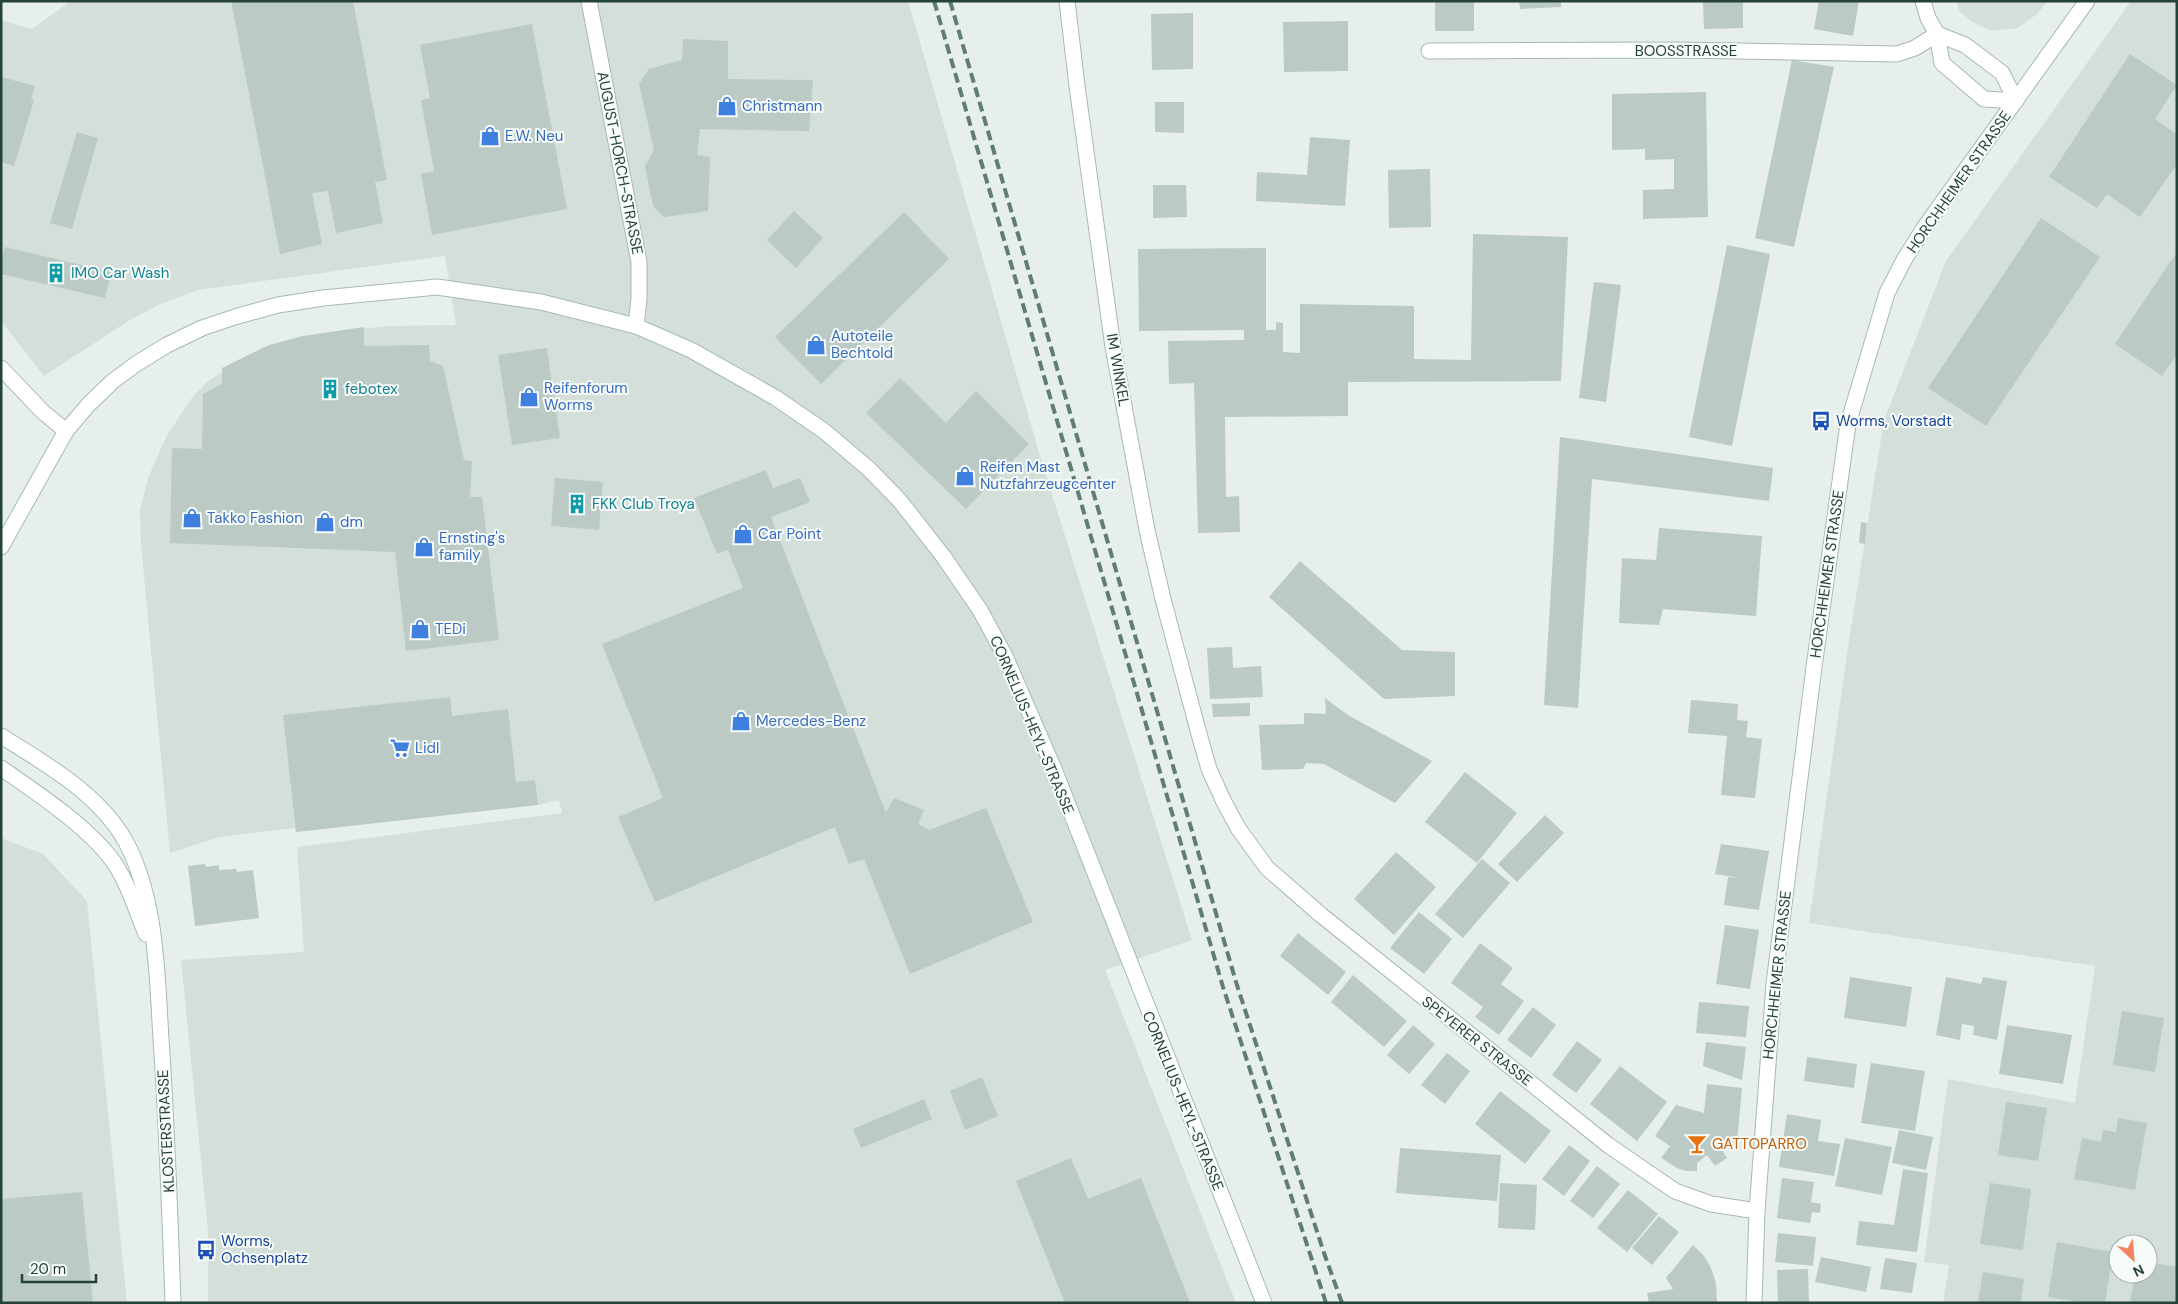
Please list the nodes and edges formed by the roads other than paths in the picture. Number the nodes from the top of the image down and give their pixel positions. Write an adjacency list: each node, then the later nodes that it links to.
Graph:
1 (589, 1): 8 (street, AUGUST-HORCH-STRASSE)
2 (1067, 1): 13 (street, IM WINKEL)
3 (1923, 1): 5 (street)
4 (2087, 1): 7 (street, HORCHHEIMER STRASSE)
5 (1937, 34): 6 (street, BOOSSTRASSE); 7 (street); 7 (street)
6 (1430, 51)
7 (2016, 101): 17 (street, HORCHHEIMER STRASSE)
8 (636, 326): 10 (street, CORNELIUS-HEYL-STRASSE); 19 (street, CORNELIUS-HEYL-STRASSE)
9 (1, 368): 10 (street)
10 (66, 431): 11 (street, CORNELIUS-HEYL-STRASSE)
11 (5, 536): 12 (street, CORNELIUS-HEYL-STRASSE)
12 (1, 548)
13 (1199, 734): 17 (street, SPEYERER STRASSE)
14 (1, 736): 16 (street, KLOSTERSTRASSE)
15 (1, 768): 16 (street, KLOSTERSTRASSE)
16 (156, 959): 18 (street, KLOSTERSTRASSE)
17 (1756, 1211): 20 (street)
18 (172, 1303)
19 (1264, 1303)
20 (1754, 1303)

